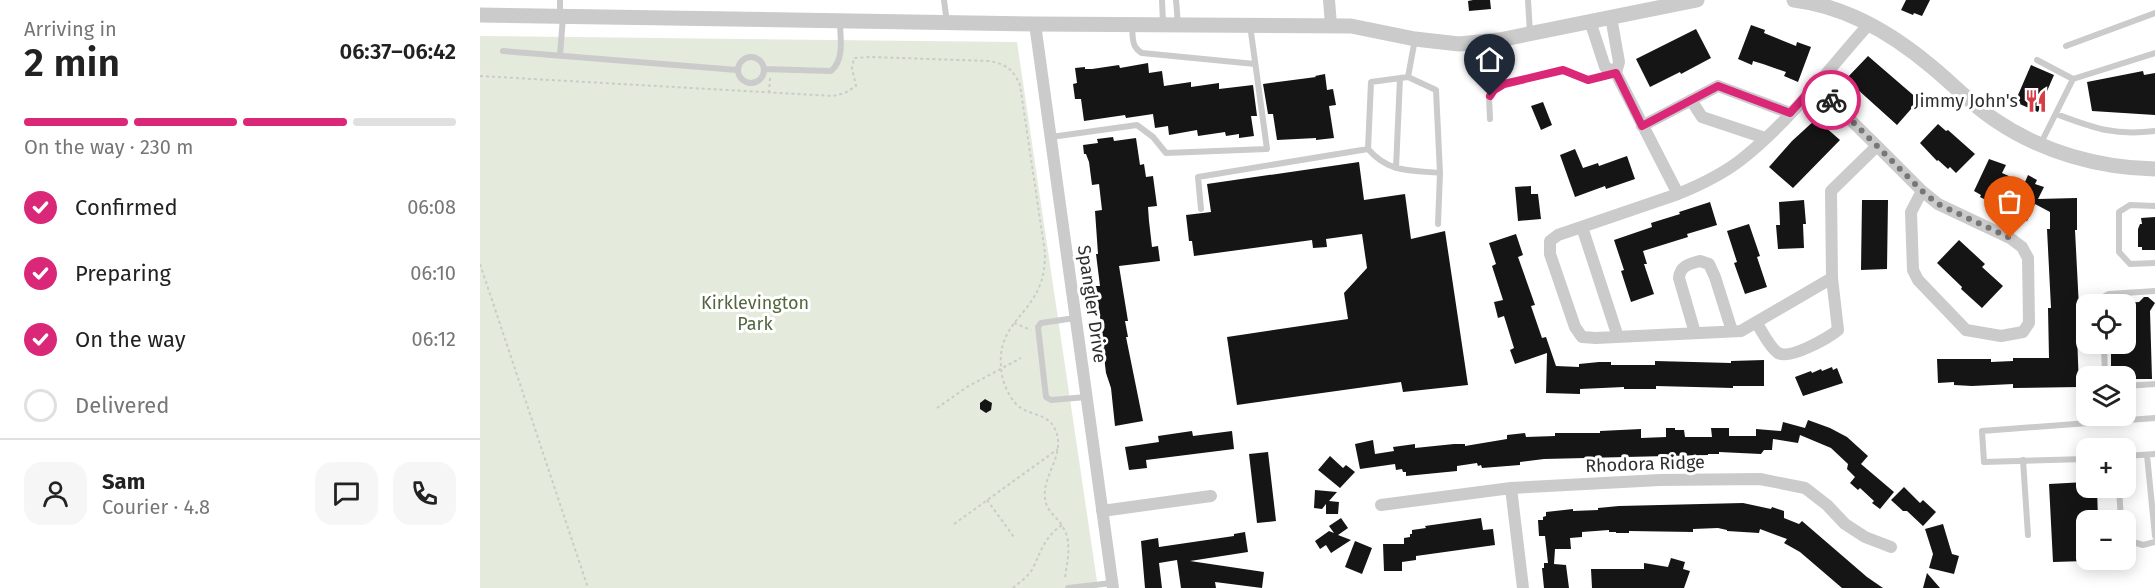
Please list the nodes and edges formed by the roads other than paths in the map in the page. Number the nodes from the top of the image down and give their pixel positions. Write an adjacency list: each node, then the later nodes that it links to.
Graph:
1 (560, 0): 12 (lane)
2 (945, 0): 16 (lane)
3 (1162, 0): 20 (lane)
4 (1176, 0): 20 (lane)
5 (1329, 0): 22 (street)
6 (1528, 0): 23 (lane)
7 (1697, 0): 13 (street)
8 (1794, 0): 9 (street)
9 (1835, 5): 18 (street)
10 (2155, 13): 25 (lane)
11 (480, 15): 12 (street)
12 (561, 17): 14 (street); 28 (lane)
13 (1611, 17): 15 (street); 33 (street)
14 (840, 21): 16 (street); 32 (lane)
15 (1590, 21): 23 (street); 33 (street)
16 (947, 23): 17 (street)
17 (1035, 24): 19 (street); 44 (street, Spangler Drive)
18 (1869, 24): 37 (street); 46 (street)
19 (1132, 25): 20 (street); 30 (lane)
20 (1170, 25): 21 (street)
21 (1250, 25): 22 (street); 30 (lane)
22 (1331, 25): 24 (street)
23 (1530, 33): 24 (street)
24 (1415, 39): 34 (lane)
25 (2066, 45)
26 (503, 51): 28 (lane)
27 (2155, 53): 36 (lane)
28 (561, 55): 31 (lane)
29 (2037, 60): 36 (lane)
30 (1255, 64): 44 (lane)
31 (737, 70): 32 (lane); 32 (lane)
32 (767, 70)
33 (1616, 73): 41 (lane); 42 (street)
34 (1408, 77): 35 (lane); 51 (lane)
35 (1400, 78): 48 (lane); 49 (lane)
36 (2073, 79): 40 (lane)
37 (1815, 85): 39 (street); 47 (street)
38 (1691, 100): 39 (street); 42 (street); 45 (street)
39 (1790, 113): 45 (street)
40 (2056, 114): 43 (lane); 46 (lane)
41 (1490, 119)
42 (1642, 126): 53 (street)
43 (2155, 131)
44 (1050, 138): 62 (street, Spangler Drive)
45 (1765, 138): 53 (street)
46 (2040, 145): 50 (street)
47 (1877, 146): 52 (street); 59 (street)
48 (1368, 149): 49 (lane); 55 (lane)
49 (1396, 168): 51 (lane)
50 (2155, 169)
51 (1440, 173): 56 (lane)
52 (1922, 191): 52 (street)
53 (1678, 194): 57 (street)
54 (2155, 206): 58 (lane)
55 (1201, 209)
56 (1438, 224)
57 (1582, 227): 66 (street); 66 (street)
58 (2155, 263)
59 (1832, 278): 63 (street); 63 (street)
60 (2155, 291): 61 (lane)
61 (2109, 294)
62 (1076, 318): 69 (street, Spangler Drive); 69 (lane)
63 (1756, 322): 64 (street)
64 (1732, 332): 65 (street); 65 (street)
65 (1695, 333): 66 (street)
66 (1618, 337)
67 (2155, 384): 68 (lane)
68 (2136, 385)
69 (1087, 398): 79 (street, Spangler Drive)
70 (2155, 418): 75 (lane)
71 (2155, 454): 72 (lane)
72 (2147, 455): 73 (lane); 81 (lane)
73 (2136, 456)
74 (2076, 459): 75 (lane)
75 (2023, 460): 80 (lane)
76 (1511, 488): 78 (street, Rhodora Ridge); 84 (street, Rhodora Ridge); 87 (street)
77 (1211, 496): 79 (street)
78 (1381, 506)
79 (1102, 511): 85 (street, Spangler Drive)
80 (2028, 535)
81 (2155, 536)
82 (2155, 542): 83 (lane)
83 (2136, 543)
84 (1891, 547)
85 (1112, 586): 86 (lane)
86 (1068, 588)
87 (1523, 588)

